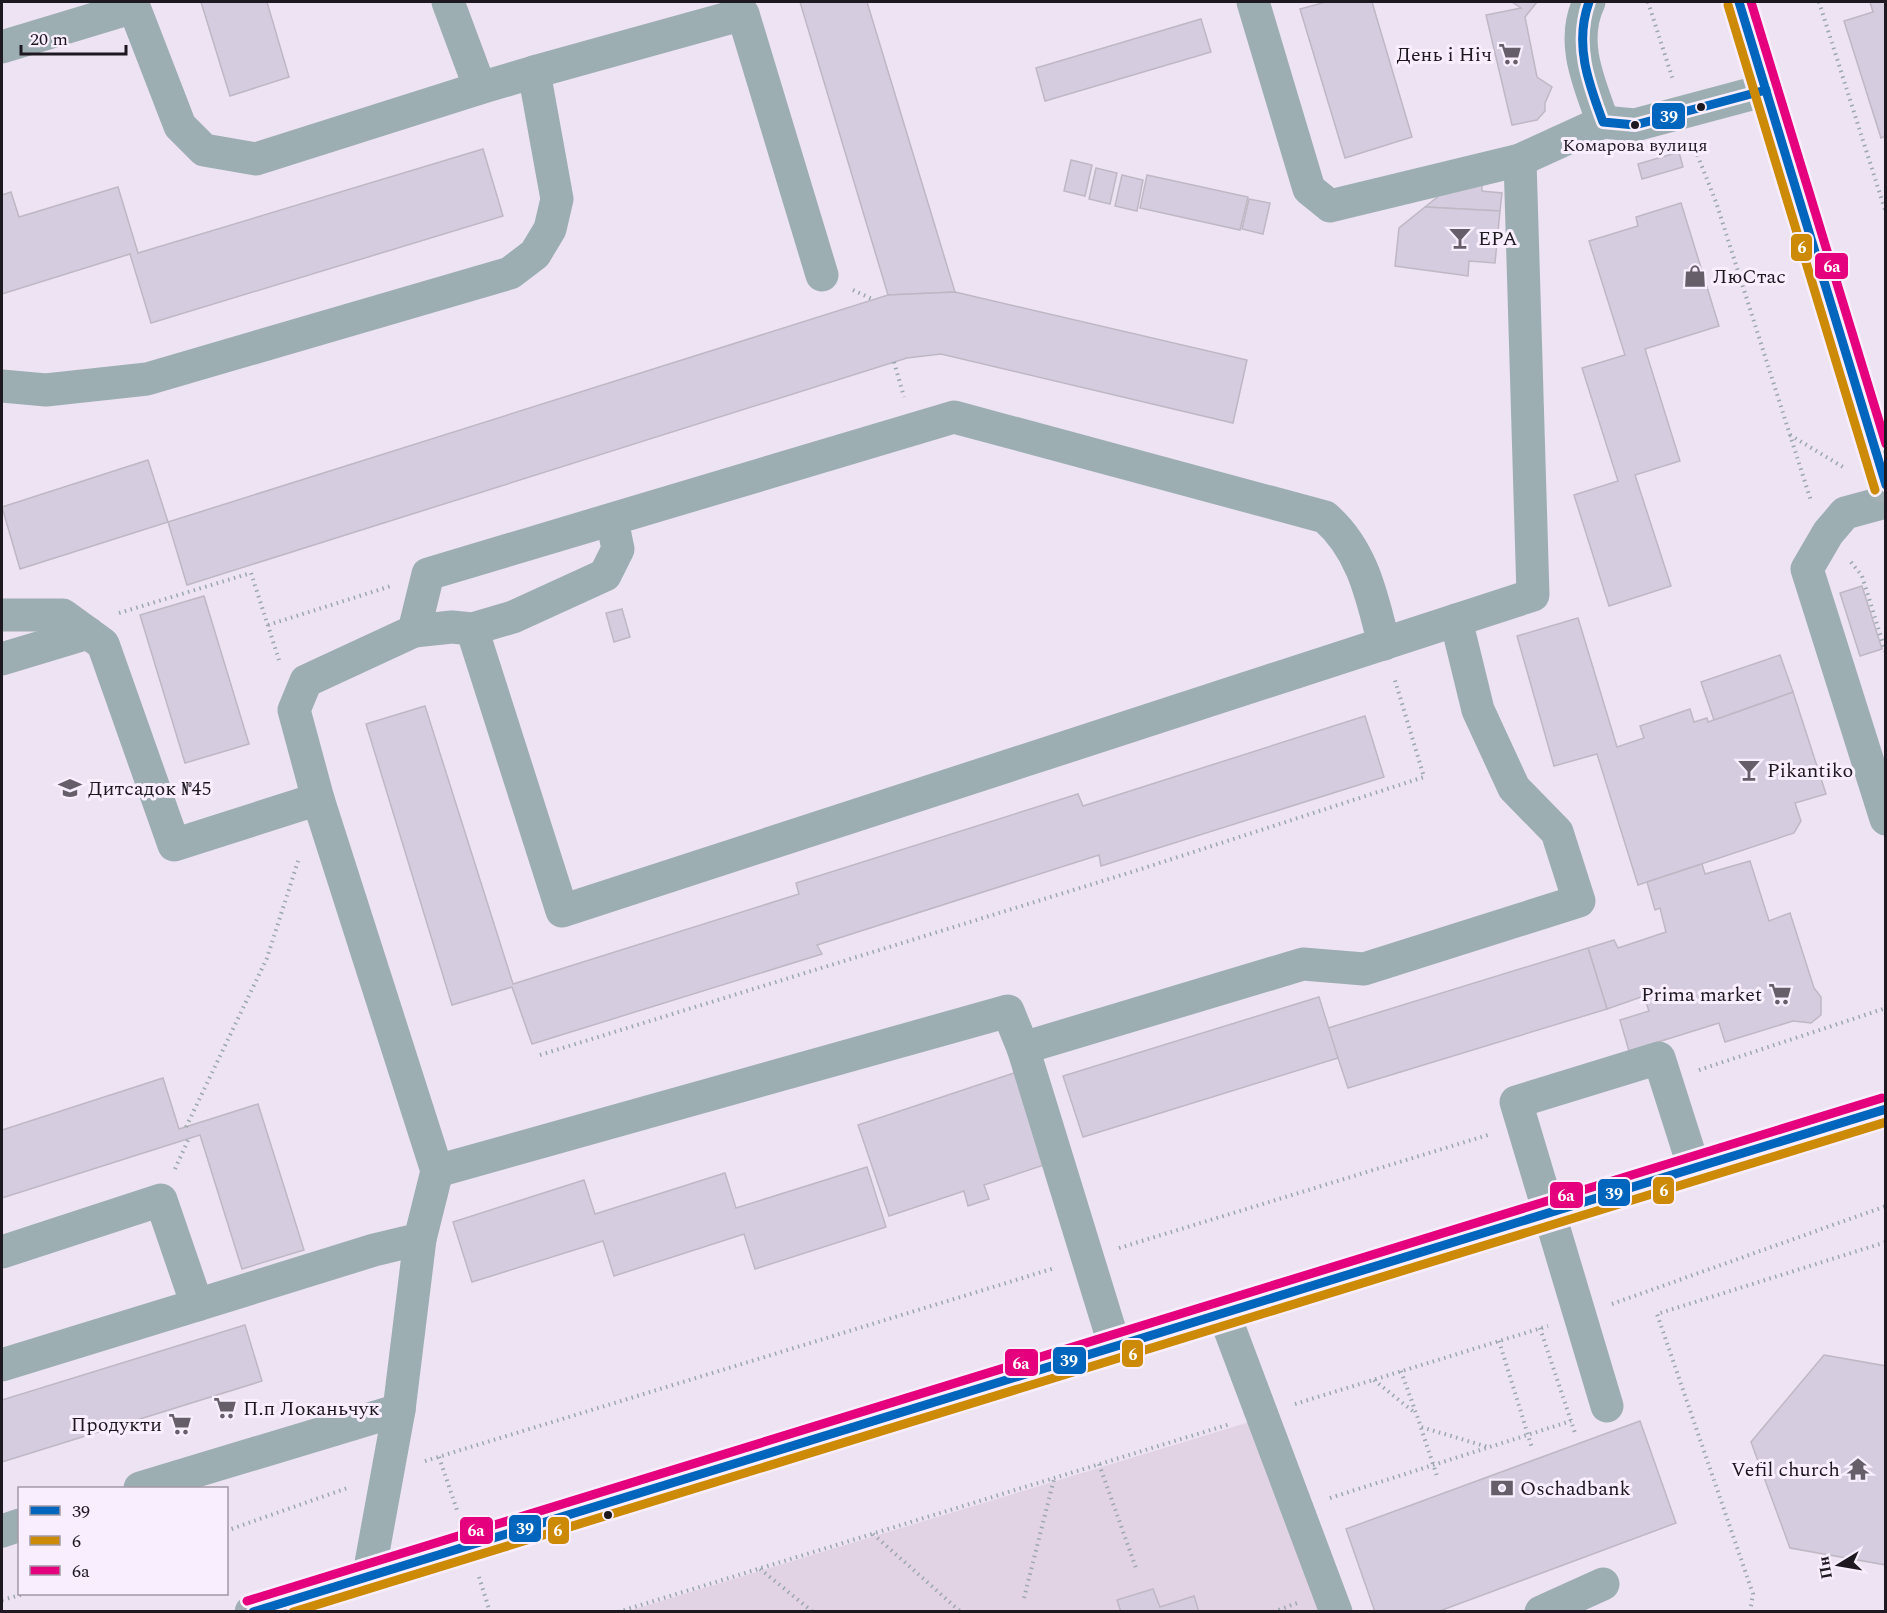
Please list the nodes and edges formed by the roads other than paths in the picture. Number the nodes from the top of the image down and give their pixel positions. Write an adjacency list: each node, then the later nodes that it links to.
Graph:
1 (448, 2): 7 (lane)
2 (1252, 2): 10 (lane)
3 (1589, 2): 9 (lane)
4 (1739, 2): 8 (main road)
5 (2, 47): 7 (lane)
6 (534, 72): 7 (lane); 11 (lane); 12 (lane)
7 (480, 88)
8 (1766, 90): 9 (lane); 13 (main road)
9 (1603, 122): 10 (lane)
10 (1520, 160): 17 (lane)
11 (822, 275)
12 (2, 386)
13 (1886, 487)
14 (1886, 502): 24 (lane)
15 (612, 520): 18 (lane); 19 (lane); 21 (lane)
16 (2, 615): 20 (lane)
17 (1456, 621): 21 (lane); 25 (lane)
18 (472, 629): 19 (lane); 21 (lane)
19 (414, 631): 23 (lane)
20 (88, 633): 22 (lane); 23 (lane)
21 (1384, 644)
22 (2, 659)
23 (318, 799): 28 (lane)
24 (1886, 819)
25 (1023, 1048): 28 (lane); 34 (lane)
26 (1886, 1109): 27 (main road)
27 (1694, 1168): 29 (main road); 29 (lane)
28 (437, 1171): 30 (lane)
29 (1549, 1214): 33 (main road); 36 (lane)
30 (420, 1239): 32 (lane); 37 (lane)
31 (2, 1252): 32 (lane)
32 (197, 1305): 35 (lane)
33 (1224, 1314): 34 (main road); 44 (lane)
34 (1115, 1347): 41 (main road)
35 (2, 1365)
36 (1607, 1406)
37 (399, 1410): 38 (lane); 41 (lane)
38 (143, 1487)
39 (18, 1526): 40 (lane)
40 (2, 1531)
41 (369, 1574): 43 (main road)
42 (1603, 1584): 45 (lane)
43 (251, 1611)
44 (1336, 1611)
45 (1541, 1611)

